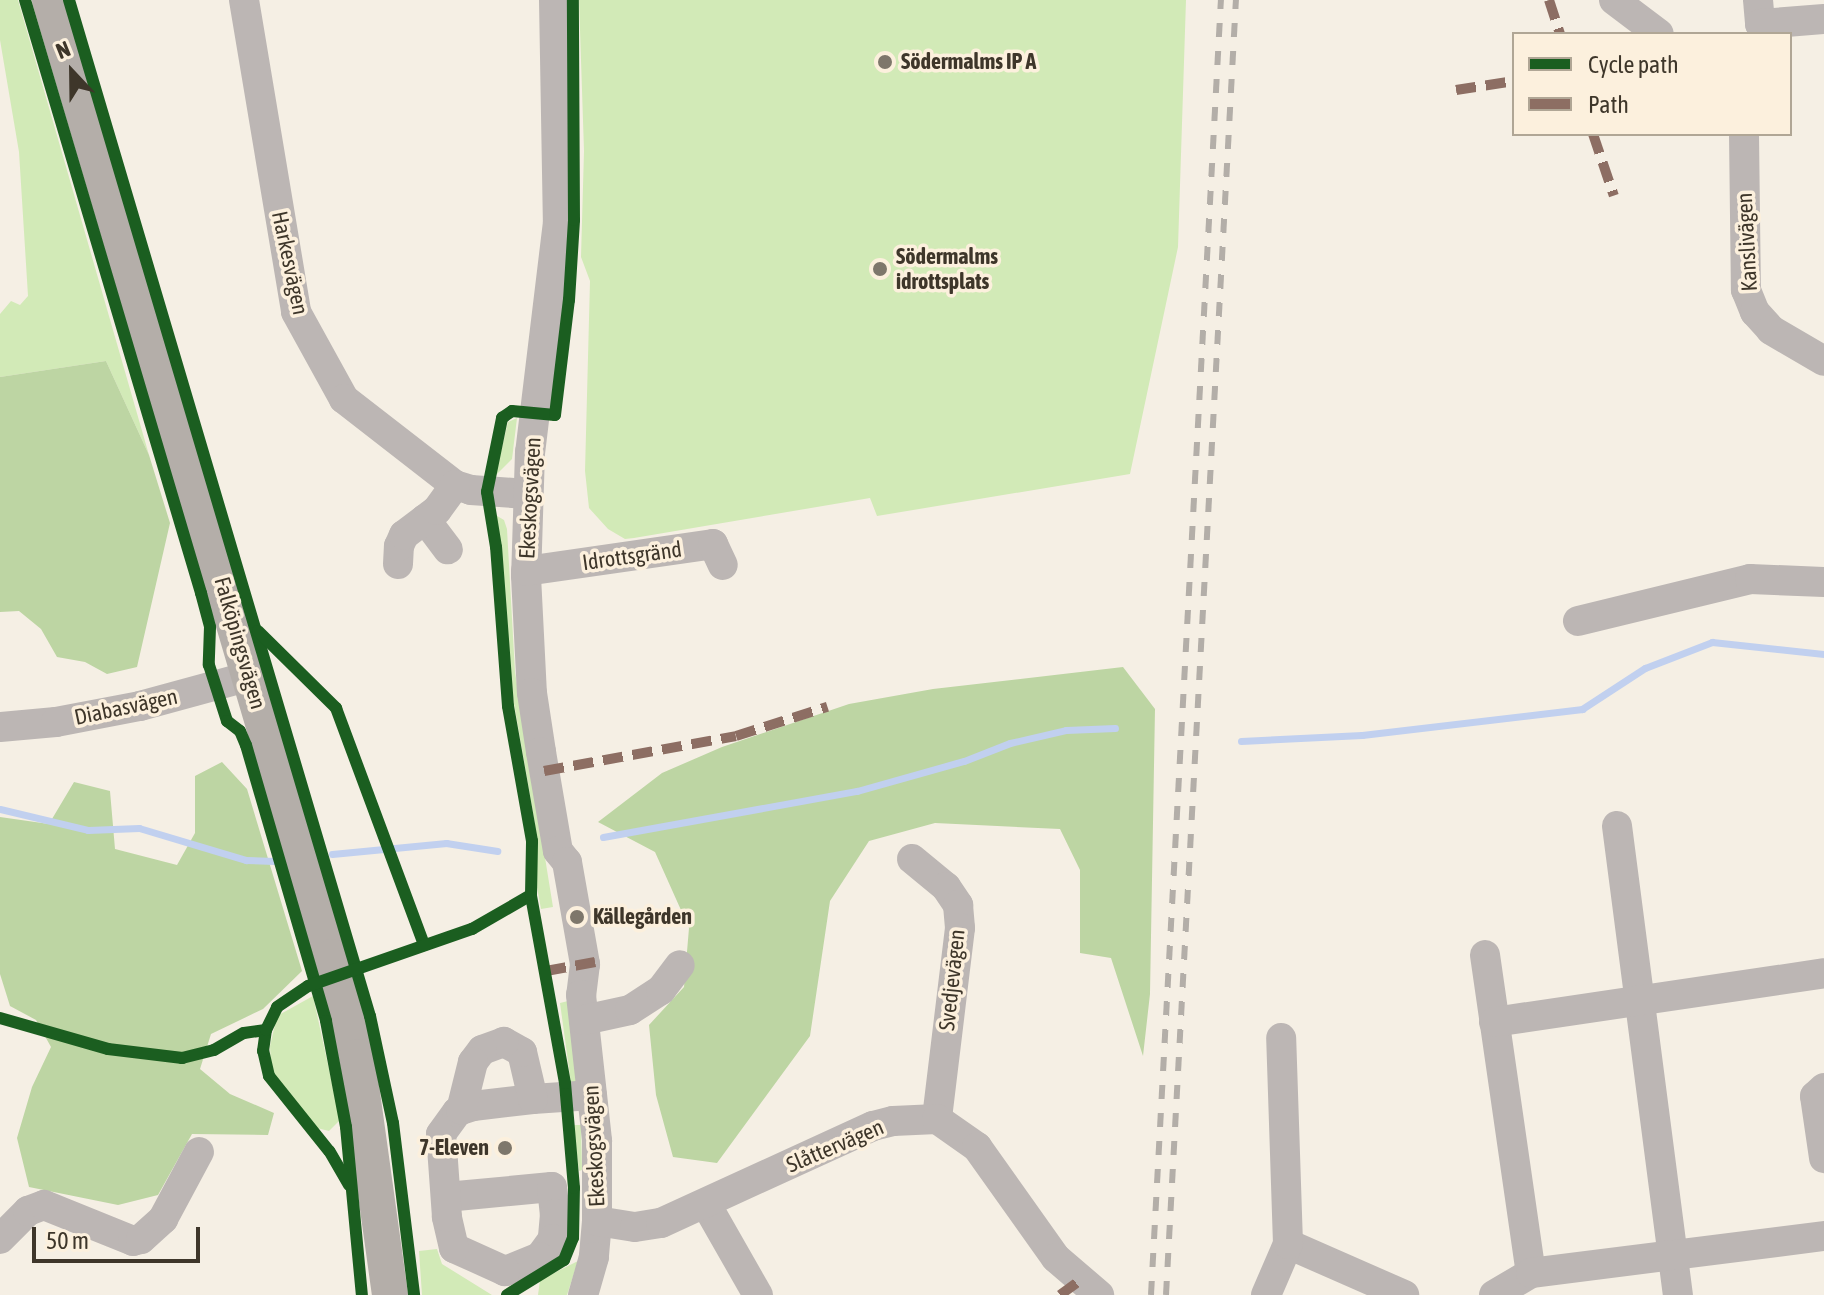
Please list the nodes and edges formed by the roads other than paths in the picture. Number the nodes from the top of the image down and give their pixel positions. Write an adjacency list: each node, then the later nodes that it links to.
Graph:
1 (50, 0): 19 (main road, Falköpingsvägen)
2 (244, 0): 10 (street, Harkesvägen)
3 (554, 0): 11 (street, Ekeskogsvägen)
4 (1614, 0): 7 (street)
5 (1758, 0): 6 (street)
6 (1824, 19)
7 (1656, 32)
8 (1744, 136): 9 (street, Kanslivägen)
9 (1824, 361)
10 (455, 485): 11 (street, Harkesvägen); 12 (street)
11 (527, 494): 16 (street, Ekeskogsvägen)
12 (425, 519): 13 (street); 14 (street)
13 (448, 549)
14 (398, 564)
15 (723, 565): 16 (street, Idrottsgränd)
16 (526, 571): 27 (street, Ekeskogsvägen)
17 (1824, 582): 18 (street)
18 (1578, 621)
19 (250, 676): 20 (street, Diabasvägen); 48 (main road, Falköpingsvägen)
20 (0, 727)
21 (1617, 826): 26 (street)
22 (912, 859): 34 (street, Svedjevägen)
23 (1485, 955): 28 (street)
24 (680, 965): 27 (street)
25 (1824, 973): 26 (street)
26 (1640, 1000): 28 (street); 45 (street)
27 (583, 1008): 31 (street, Ekeskogsvägen)
28 (1494, 1022): 47 (street)
29 (1281, 1038): 44 (street)
30 (1824, 1088): 36 (street)
31 (592, 1095): 32 (street); 37 (street, Ekeskogsvägen)
32 (533, 1099): 33 (street); 33 (street)
33 (461, 1110): 39 (street)
34 (937, 1119): 40 (street, Slåttervägen); 52 (street)
35 (199, 1152): 43 (street)
36 (1824, 1158)
37 (597, 1186): 38 (street); 41 (street, Ekeskogsvägen)
38 (552, 1187): 39 (street); 46 (street)
39 (446, 1197): 46 (street)
40 (706, 1204): 41 (street, Slåttervägen); 51 (street)
41 (597, 1221): 50 (street, Ekeskogsvägen)
42 (1824, 1236): 45 (street)
43 (0, 1239)
44 (1288, 1244): 53 (street); 54 (street)
45 (1674, 1258): 47 (street); 56 (street)
46 (505, 1271): 49 (street)
47 (1531, 1273): 55 (street)
48 (390, 1295)
49 (523, 1295)
50 (583, 1295)
51 (758, 1295)
52 (1099, 1295)
53 (1266, 1295)
54 (1404, 1295)
55 (1494, 1295)
56 (1678, 1295)

